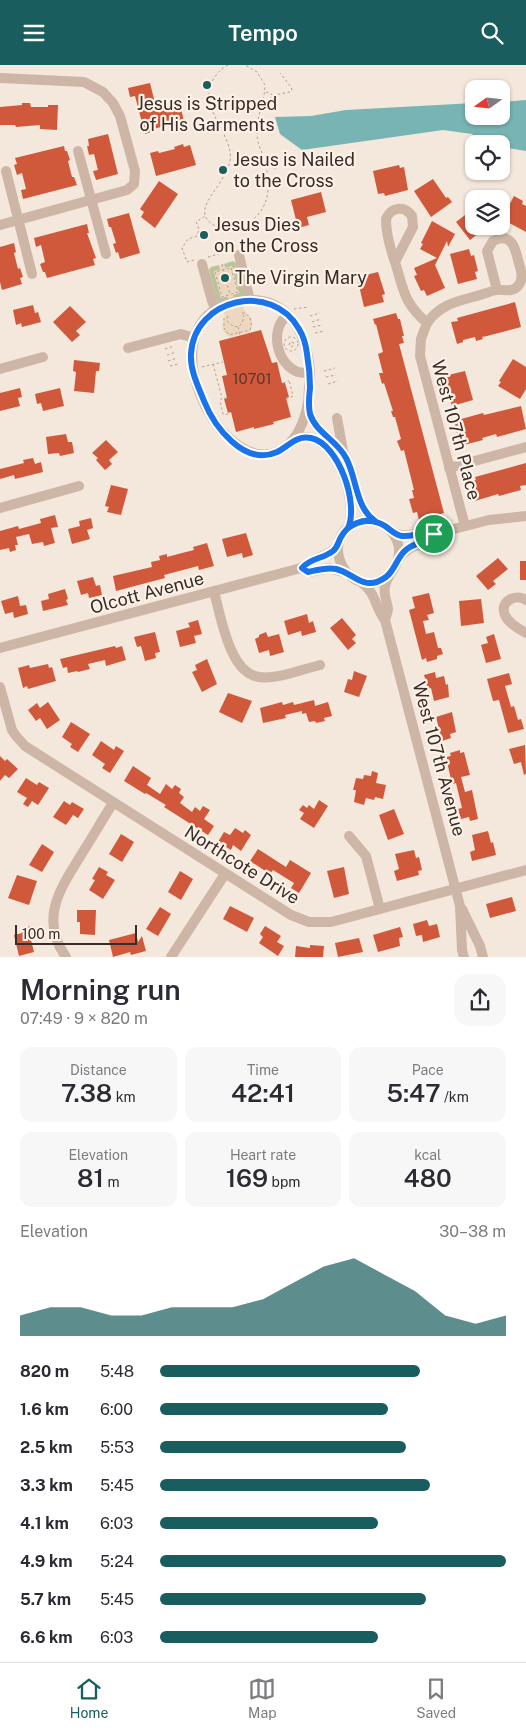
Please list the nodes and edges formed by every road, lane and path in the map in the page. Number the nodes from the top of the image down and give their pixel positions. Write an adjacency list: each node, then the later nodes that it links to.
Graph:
1 (228, 65): 13 (path)
2 (245, 65): 5 (path)
3 (280, 73): 6 (path)
4 (0, 78): 12 (street)
5 (264, 92): 6 (path); 7 (path)
6 (274, 95): 7 (path)
7 (261, 107): 9 (path)
8 (78, 151): 12 (street)
9 (264, 163): 10 (path); 13 (path)
10 (275, 170)
11 (6, 171): 14 (street)
12 (91, 200): 14 (street); 16 (street)
13 (205, 216): 19 (path)
14 (18, 220): 15 (street); 23 (street)
15 (0, 225)
16 (106, 254)
17 (219, 254): 19 (path)
18 (239, 255): 27 (street)
19 (200, 261): 30 (street)
20 (395, 262): 20 (street); 38 (street)
21 (222, 264): 22 (path)
22 (223, 270): 25 (path); 25 (path); 25 (path)
23 (32, 273)
24 (497, 290): 24 (street); 38 (street)
25 (230, 294): 26 (path)
26 (231, 300)
27 (250, 301): 30 (street); 31 (street)
28 (308, 307): 31 (path)
29 (239, 310): 33 (path)
30 (218, 313): 40 (path); 46 (street)
31 (288, 313): 63 (street); 63 (street)
32 (320, 313): 34 (path)
33 (241, 314): 40 (path); 44 (path)
34 (310, 316)
35 (225, 318): 44 (path)
36 (321, 319): 37 (path)
37 (312, 322)
38 (427, 323): 78 (street, West 107th Place)
39 (322, 325): 41 (path)
40 (238, 327): 44 (path)
41 (313, 327)
42 (324, 331): 43 (path)
43 (315, 333)
44 (240, 334)
45 (290, 337): 45 (path)
46 (194, 338): 47 (street); 75 (street)
47 (173, 342): 48 (street); 49 (path)
48 (128, 348)
49 (165, 349)
50 (176, 352): 51 (path)
51 (167, 355)
52 (43, 357): 61 (street)
53 (177, 358): 54 (path)
54 (168, 361)
55 (223, 361): 58 (path)
56 (199, 363): 58 (path)
57 (179, 364): 59 (path)
58 (213, 364): 69 (path)
59 (170, 366)
60 (334, 368): 62 (path)
61 (0, 369)
62 (324, 371)
63 (310, 373): 72 (street)
64 (336, 375): 65 (path)
65 (326, 377)
66 (338, 381): 68 (path)
67 (283, 383): 71 (path)
68 (328, 384)
69 (222, 398): 70 (path); 73 (path)
70 (227, 398)
71 (287, 398)
72 (308, 402): 75 (street); 77 (street)
73 (230, 413)
74 (336, 418): 77 (street)
75 (287, 445): 84 (street)
76 (526, 447): 78 (street)
77 (344, 455): 82 (street)
78 (449, 468): 83 (street, West 107th Place)
79 (79, 486): 80 (street)
80 (0, 508)
81 (526, 516): 83 (street)
82 (375, 521): 84 (street); 85 (street)
83 (465, 527): 86 (street)
84 (348, 528): 87 (street)
85 (392, 532): 86 (street); 88 (street)
86 (434, 534): 88 (street)
87 (338, 546): 89 (street, Olcott Avenue); 90 (street)
88 (398, 558): 91 (street)
89 (302, 568): 90 (street, Olcott Avenue); 93 (street, Olcott Avenue)
90 (346, 573): 92 (street)
91 (390, 574): 92 (street); 95 (street, West 107th Avenue)
92 (361, 582): 95 (street, West 107th Avenue)
93 (214, 592): 97 (street, Olcott Avenue); 98 (street)
94 (526, 600): 96 (street)
95 (386, 620): 104 (street, West 107th Avenue)
96 (526, 633)
97 (0, 648)
98 (320, 665)
99 (0, 687): 100 (street, Northcote Drive)
100 (113, 803): 103 (street, Northcote Drive); 107 (street)
101 (350, 837): 106 (street)
102 (526, 871): 104 (street, Northcote Drive)
103 (225, 874): 106 (street, Northcote Drive); 108 (street)
104 (456, 889): 105 (street, West 107th Avenue); 106 (street, Northcote Drive)
105 (460, 906): 109 (street, West 107th Avenue); 110 (street, West 107th Avenue)
106 (380, 909)
107 (66, 957)
108 (172, 957)
109 (464, 957)
110 (483, 957)

